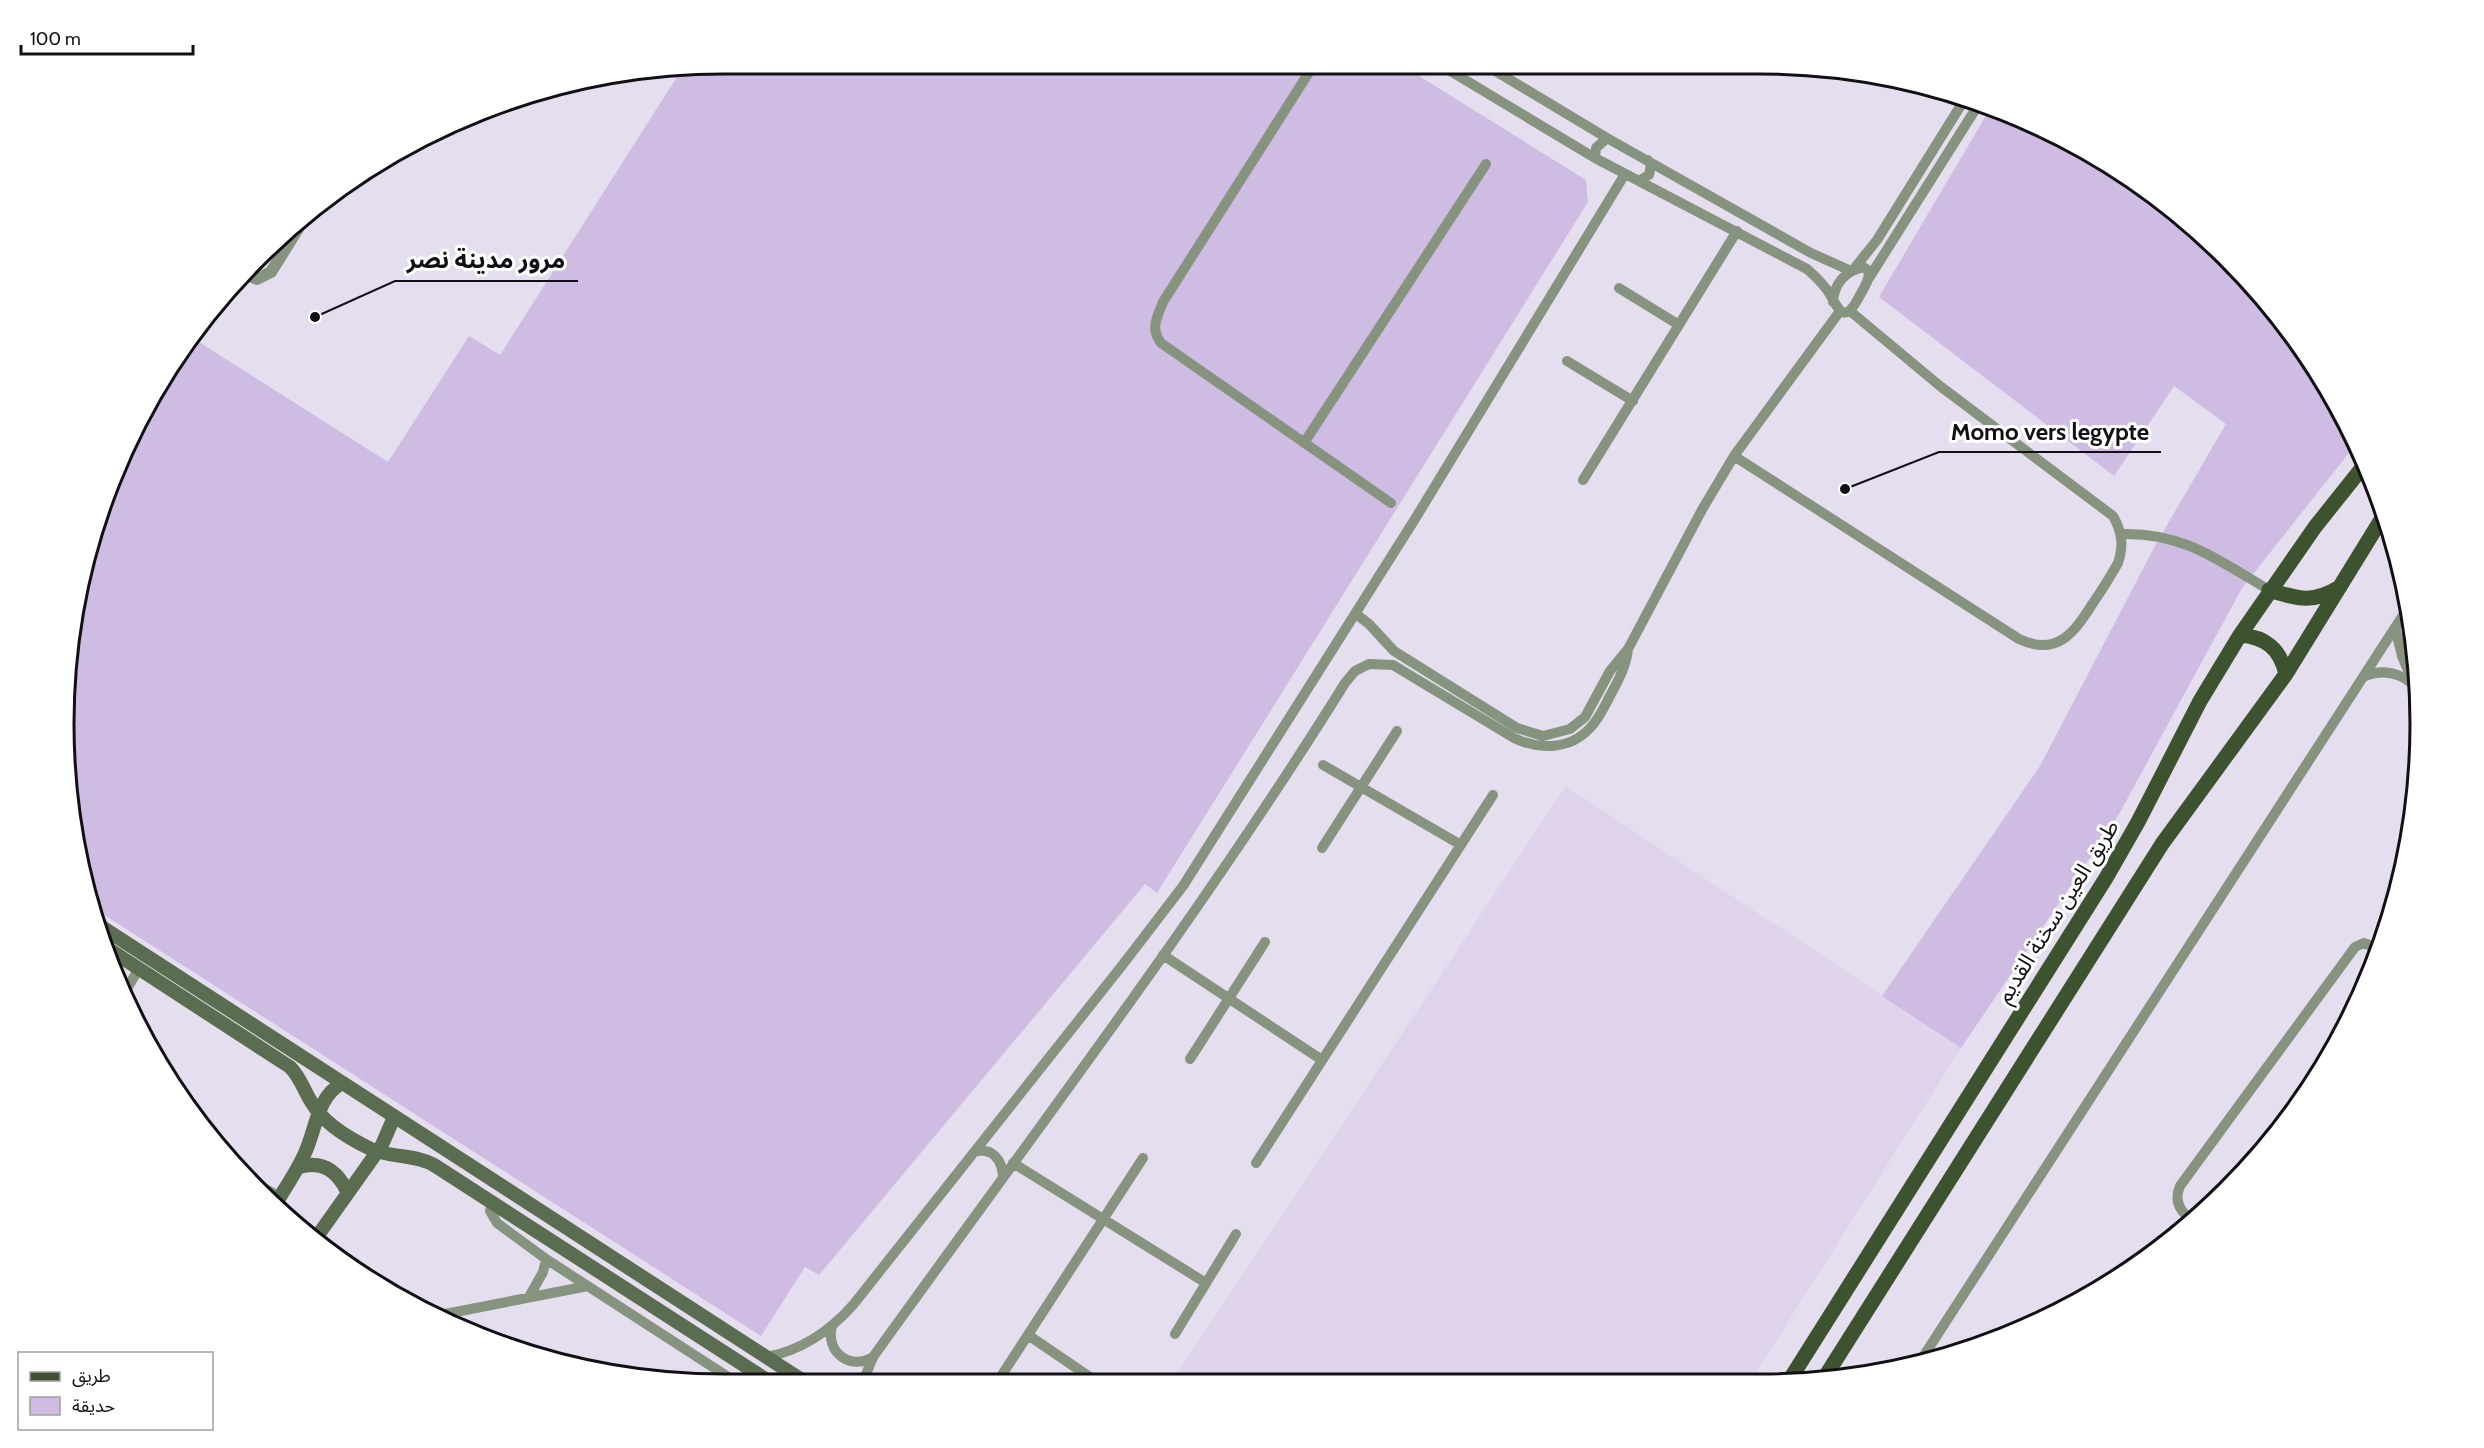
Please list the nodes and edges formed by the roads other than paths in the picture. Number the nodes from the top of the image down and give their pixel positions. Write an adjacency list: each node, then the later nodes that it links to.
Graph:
1 (1308, 74): 22 (street)
2 (1455, 74): 7 (street)
3 (1500, 74): 6 (street)
4 (1961, 106): 14 (street)
5 (1975, 110): 16 (street)
6 (1608, 138): 7 (street); 8 (street)
7 (1595, 158): 10 (street)
8 (1648, 160): 11 (street); 14 (street)
9 (1486, 164): 22 (street)
10 (1625, 174): 11 (street); 31 (street)
11 (1640, 180): 12 (street)
12 (1737, 231): 18 (street); 19 (street)
13 (293, 237): 15 (street)
14 (1852, 270): 16 (street); 18 (street)
15 (252, 277)
16 (1869, 278): 18 (street)
17 (1619, 288): 19 (street)
18 (1841, 308): 23 (street); 28 (street)
19 (1679, 325): 21 (street)
20 (1567, 361): 21 (street)
21 (1633, 401): 25 (street)
22 (1304, 442): 26 (street)
23 (1734, 456): 28 (street); 36 (street)
24 (2359, 471): 30 (main road, طريق العين سخنة القديم)
25 (1583, 480)
26 (1391, 503)
27 (2379, 524): 29 (main road)
28 (2121, 534): 30 (street)
29 (2343, 586): 30 (main road); 39 (main road)
30 (2269, 591): 34 (main road, طريق العين سخنة القديم)
31 (1356, 614): 35 (street); 62 (street)
32 (2402, 618): 33 (street)
33 (2396, 627): 38 (street); 40 (street)
34 (2240, 636): 39 (main road); 87 (main road, طريق العين سخنة القديم)
35 (1387, 644): 36 (street); 37 (street)
36 (1628, 649): 37 (street)
37 (1377, 663): 52 (street)
38 (2408, 670)
39 (2286, 674): 86 (main road)
40 (2363, 678): 41 (street); 83 (street)
41 (2409, 684)
42 (1396, 731): 44 (street)
43 (1323, 765): 44 (street)
44 (1361, 787): 46 (street); 47 (street)
45 (1493, 795): 46 (street)
46 (1461, 844): 57 (street)
47 (1322, 848)
48 (107, 931): 58 (main road)
49 (1265, 942): 55 (street)
50 (2371, 946): 71 (street)
51 (116, 953): 53 (main road)
52 (1163, 955): 55 (street); 65 (street)
53 (139, 968): 54 (street); 59 (main road)
54 (129, 986)
55 (1229, 998): 56 (street); 57 (street)
56 (1191, 1059)
57 (1322, 1060): 64 (street)
58 (342, 1083): 59 (main road); 60 (main road)
59 (319, 1114): 61 (main road); 66 (main road)
60 (394, 1117): 61 (main road); 84 (main road)
61 (377, 1151): 68 (main road); 70 (main road)
62 (974, 1152): 67 (street); 80 (street)
63 (1143, 1158): 72 (street)
64 (1256, 1162)
65 (1013, 1163): 67 (street); 72 (street)
66 (298, 1167): 68 (main road); 69 (main road)
67 (1003, 1177): 85 (street)
68 (347, 1191): 73 (main road)
69 (279, 1198)
70 (492, 1202): 75 (street); 89 (main road)
71 (2186, 1215)
72 (1103, 1219): 76 (street); 82 (street)
73 (319, 1233)
74 (1236, 1234): 76 (street)
75 (546, 1259): 77 (street); 78 (street)
76 (1206, 1283): 81 (street)
77 (588, 1286): 78 (street); 88 (street)
78 (529, 1297): 79 (street)
79 (448, 1312)
80 (832, 1326): 84 (street); 85 (street)
81 (1175, 1334)
82 (1028, 1335): 92 (street); 93 (street)
83 (1926, 1353)
84 (766, 1357): 90 (main road)
85 (873, 1357): 91 (street)
86 (1829, 1371)
87 (1794, 1373)
88 (724, 1374)
89 (758, 1374)
90 (792, 1374)
91 (866, 1374)
92 (1003, 1374)
93 (1085, 1374)

